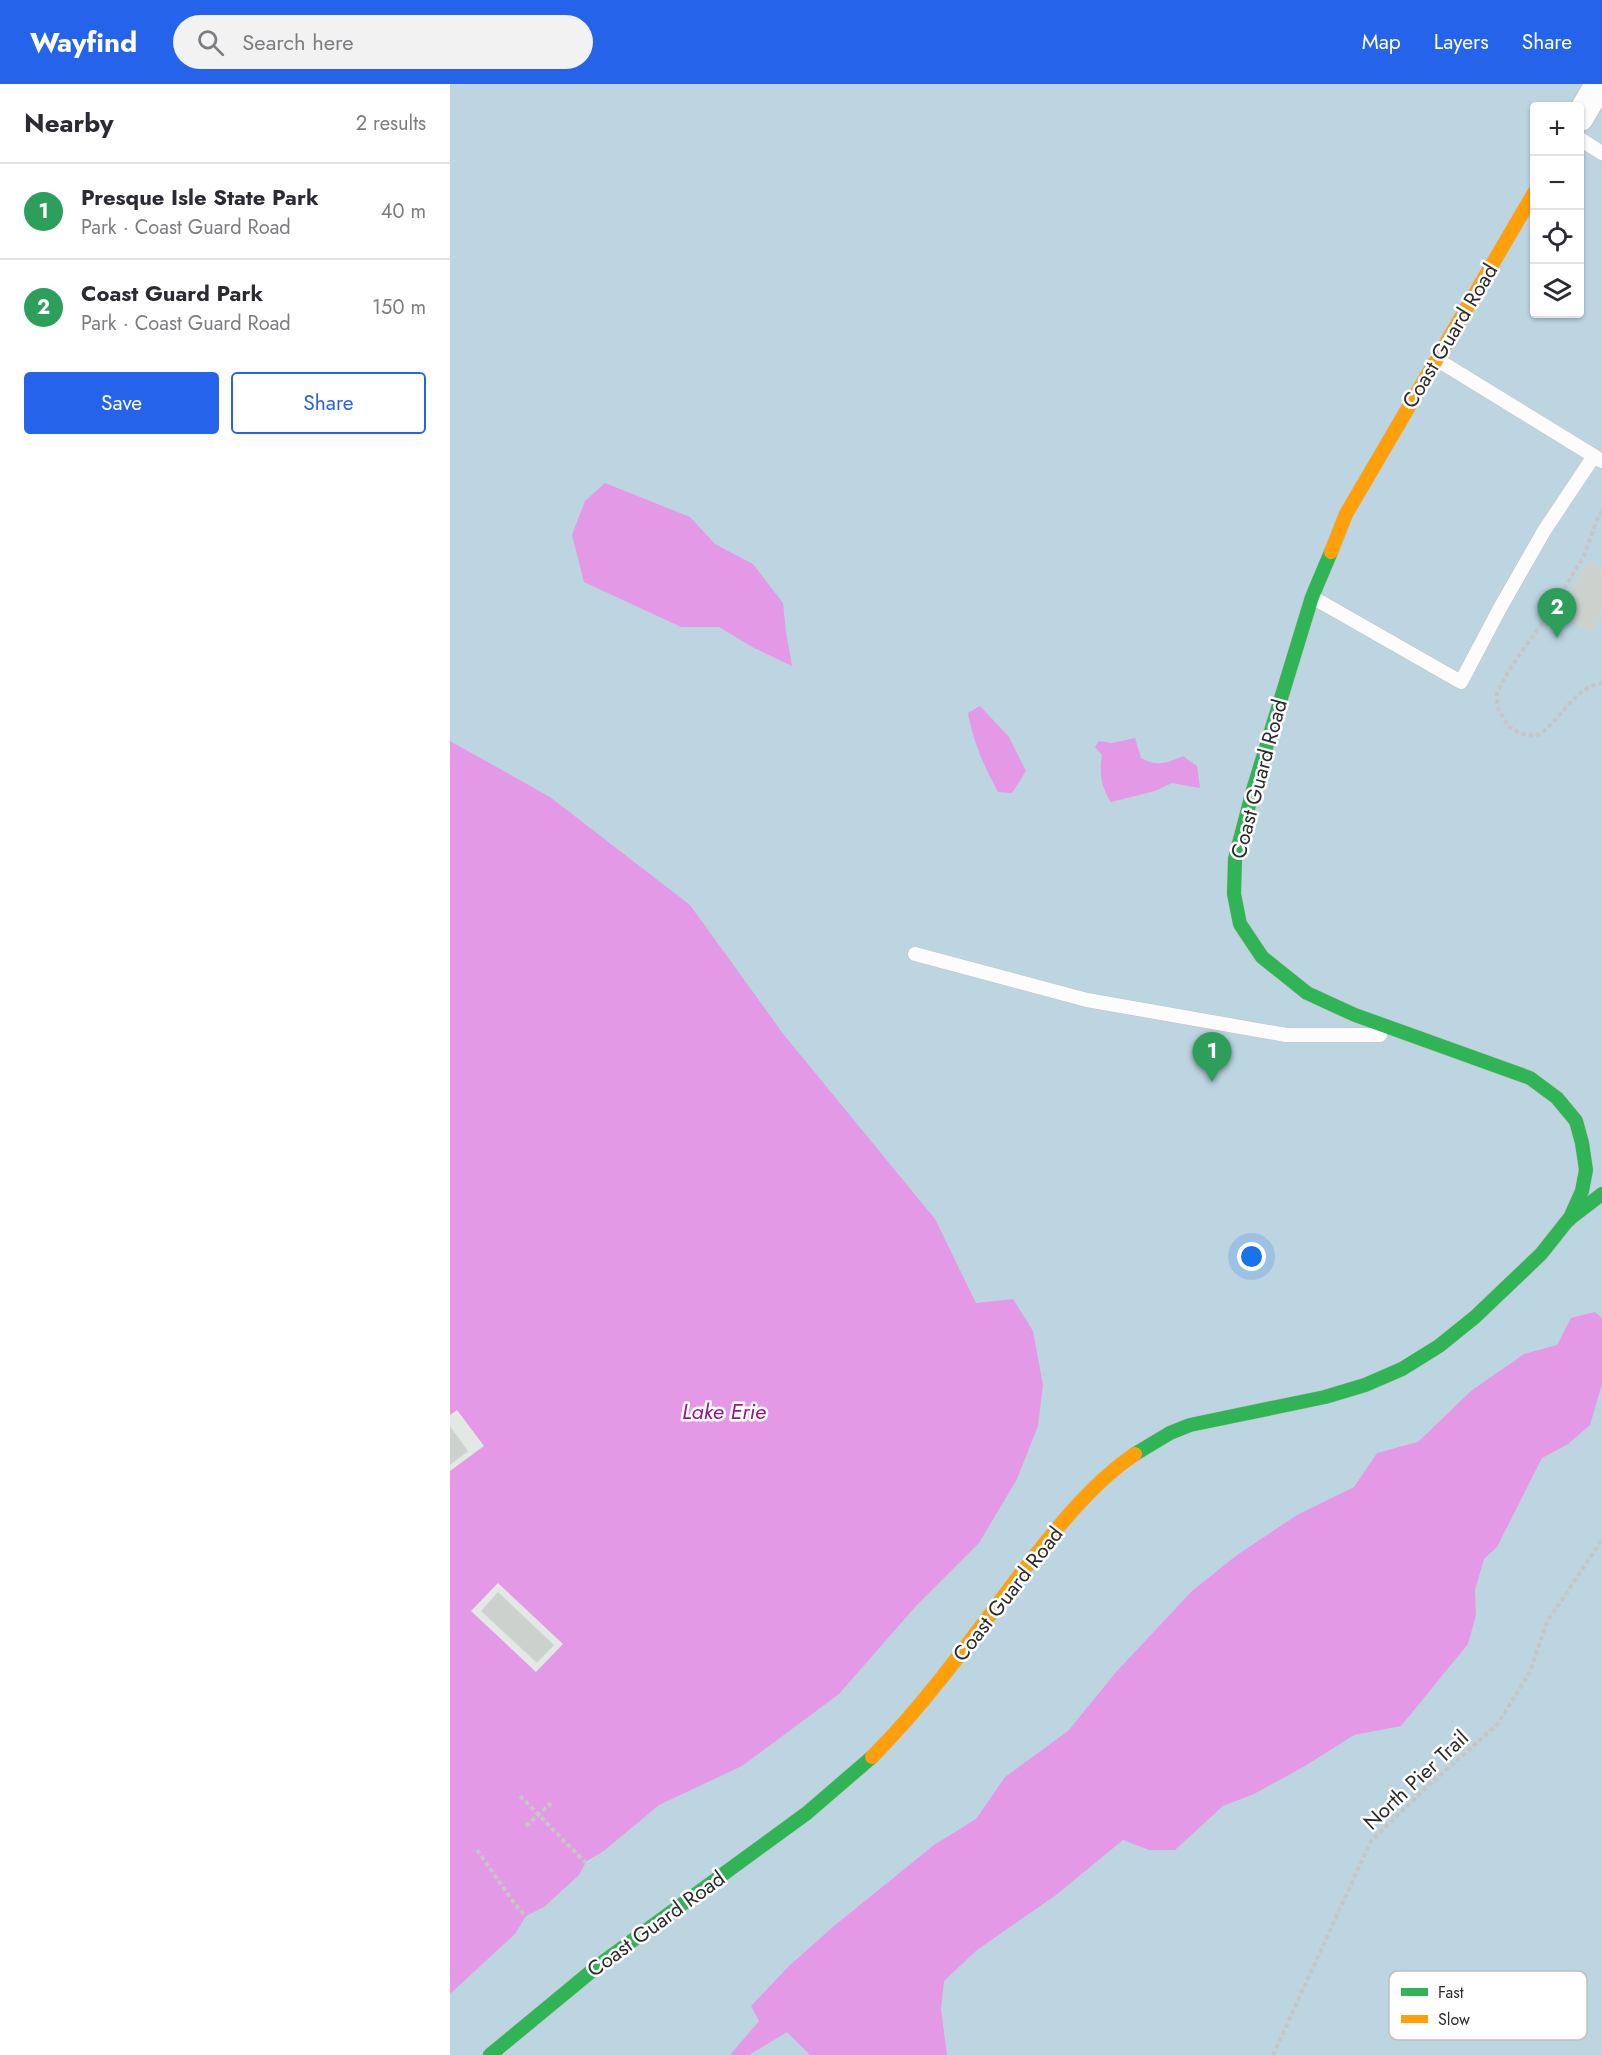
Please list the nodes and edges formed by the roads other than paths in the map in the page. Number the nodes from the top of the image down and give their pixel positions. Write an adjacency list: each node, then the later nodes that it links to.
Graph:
1 (1599, 84): 2 (street)
2 (1584, 110)
3 (1584, 142): 4 (lane)
4 (1602, 153)
5 (1530, 200): 6 (street, Coast Guard Road)
6 (1436, 359): 7 (lane); 8 (street, Coast Guard Road)
7 (1598, 458): 8 (lane)
8 (1312, 597): 10 (street, Coast Guard Road)
9 (915, 954): 10 (lane)
10 (1406, 1034): 12 (street, Coast Guard Road)
11 (1602, 1194): 12 (street, Coast Guard Road)
12 (1569, 1220): 13 (street, Coast Guard Road)
13 (490, 2055)

